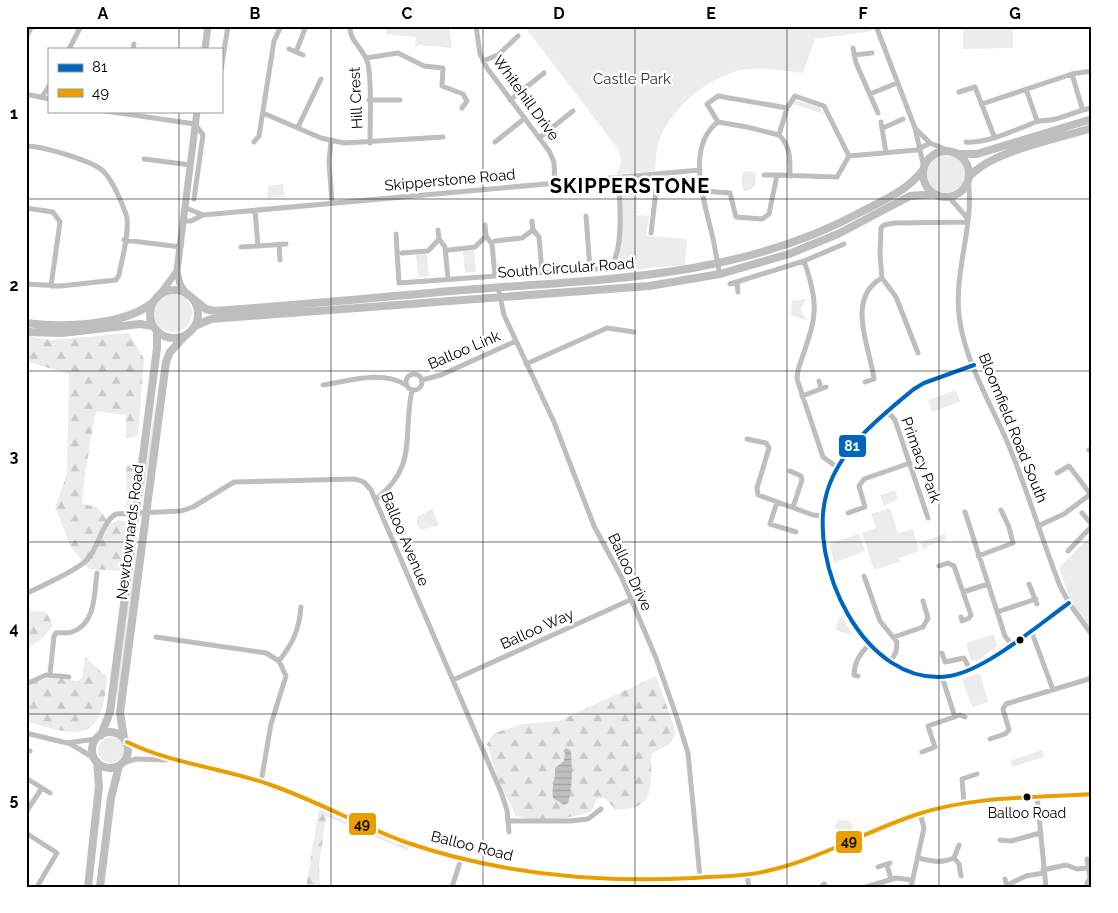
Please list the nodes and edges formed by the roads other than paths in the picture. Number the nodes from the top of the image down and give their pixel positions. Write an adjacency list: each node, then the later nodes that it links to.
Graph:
1 (32, 26): 11 (street)
2 (81, 26): 12 (street)
3 (208, 26): 13 (main road)
4 (228, 26): 20 (street)
5 (281, 26): 44 (street)
6 (306, 26): 15 (street)
7 (350, 26): 18 (street, Hill Crest)
8 (476, 26): 19 (street, Whitehill Drive)
9 (876, 26): 25 (street)
10 (518, 36): 19 (street)
11 (26, 37)
12 (70, 48)
13 (205, 48)
14 (289, 49): 15 (street)
15 (296, 52): 17 (street)
16 (872, 53): 30 (street)
17 (303, 55)
18 (366, 58): 33 (street, Hill Crest); 37 (street)
19 (483, 61): 35 (street, Whitehill Drive)
20 (222, 64)
21 (1092, 71): 23 (street)
22 (544, 74): 35 (street)
23 (1072, 74): 27 (street); 39 (street)
24 (321, 80): 53 (street)
25 (897, 83): 30 (street); 55 (street)
26 (48, 88): 31 (street)
27 (1026, 89): 36 (street); 49 (street)
28 (959, 92): 36 (street)
29 (26, 94): 31 (street)
30 (870, 94): 45 (street)
31 (42, 97): 32 (street)
32 (48, 99)
33 (369, 100): 34 (street); 65 (street, Hill Crest)
34 (400, 100)
35 (510, 100): 46 (street, Whitehill Drive)
36 (982, 104): 58 (street)
37 (462, 108)
38 (787, 108): 50 (street); 57 (street); 71 (street)
39 (1082, 108): 40 (street); 49 (street)
40 (1092, 108)
41 (573, 111): 60 (street)
42 (197, 112): 52 (main road)
43 (119, 113): 52 (street)
44 (263, 113): 53 (street); 62 (street)
45 (878, 113)
46 (525, 118): 60 (street, Whitehill Drive); 63 (street)
47 (903, 119): 54 (street)
48 (1092, 119): 69 (highway)
49 (1037, 121): 58 (street)
50 (718, 122): 57 (street); 75 (street)
51 (881, 122): 54 (street)
52 (195, 124): 73 (main road); 86 (street)
53 (298, 128): 61 (street)
54 (883, 128): 70 (street)
55 (915, 128): 66 (street); 68 (street)
56 (1092, 128): 81 (highway)
57 (780, 135): 79 (street)
58 (994, 136): 64 (street)
59 (443, 137): 65 (street)
60 (539, 138): 82 (street, Whitehill Drive)
61 (331, 141): 65 (street); 87 (street)
62 (254, 142)
63 (495, 142)
64 (966, 142)
65 (370, 143)
66 (930, 143): 68 (street); 69 (street)
67 (26, 146): 103 (street)
68 (919, 149): 70 (street); 74 (street)
69 (954, 152): 74 (highway); 81 (highway)
70 (886, 153): 71 (street)
71 (849, 156): 79 (street)
72 (144, 159): 73 (street)
73 (191, 165): 89 (main road)
74 (924, 169): 84 (highway); 115 (highway, South Circular Road)
75 (700, 170): 76 (street, Skipperstone Road); 83 (street)
76 (658, 174): 80 (street, Skipperstone Road); 99 (street)
77 (764, 175): 78 (street)
78 (777, 176): 79 (street); 83 (street)
79 (790, 176)
80 (618, 178): 82 (street, Skipperstone Road); 116 (street)
81 (969, 178): 85 (highway); 95 (street, Bloomfield Road South)
82 (555, 183): 87 (street, Skipperstone Road)
83 (702, 191): 115 (street)
84 (934, 194): 85 (highway); 119 (highway, South Circular Road)
85 (949, 197): 95 (street)
86 (194, 199)
87 (332, 203): 90 (street, Skipperstone Road)
88 (26, 208): 126 (street)
89 (186, 208): 91 (street, Skipperstone Road); 93 (main road)
90 (255, 211): 91 (street, Skipperstone Road); 108 (street)
91 (203, 215): 93 (street, Skipperstone Road)
92 (586, 216): 116 (street)
93 (184, 221): 109 (main road)
94 (532, 221): 98 (street)
95 (968, 221): 121 (street); 140 (street, Bloomfield Road South)
96 (485, 225): 101 (street)
97 (438, 230): 102 (street)
98 (533, 230): 104 (street); 118 (street)
99 (651, 233)
100 (396, 234): 122 (street)
101 (486, 236): 111 (street); 120 (street)
102 (439, 239): 112 (street); 122 (street)
103 (124, 240): 109 (street); 126 (street)
104 (495, 241)
105 (286, 244): 107 (street)
106 (844, 244): 114 (street)
107 (279, 245): 108 (street); 113 (street)
108 (258, 246): 110 (street)
109 (181, 247): 117 (main road)
110 (241, 247)
111 (449, 250)
112 (402, 253)
113 (280, 260)
114 (804, 261): 123 (street); 147 (street)
115 (718, 265): 119 (street); 127 (highway, South Circular Road)
116 (590, 269): 118 (street)
117 (177, 271): 129 (main road); 130 (main road)
118 (542, 272): 120 (street)
119 (720, 274): 127 (highway, South Circular Road)
120 (495, 276): 122 (street)
121 (882, 278): 138 (street); 143 (street)
122 (448, 280)
123 (737, 282): 125 (street); 128 (street)
124 (26, 284): 126 (street)
125 (730, 284)
126 (51, 286)
127 (499, 292): 129 (highway, South Circular Road); 132 (highway, South Circular Road); 137 (street, Balloo Drive)
128 (738, 292)
129 (189, 296): 130 (highway); 132 (highway)
130 (156, 300): 131 (highway); 133 (highway)
131 (26, 323)
132 (195, 326): 136 (highway)
133 (155, 328): 134 (highway); 136 (highway); 160 (highway, Newtownards Road)
134 (26, 332)
135 (634, 332): 139 (street)
136 (186, 335): 160 (highway, Newtownards Road)
137 (516, 341): 139 (street, Balloo Drive); 141 (street, Balloo Link)
138 (918, 353)
139 (526, 364): 177 (street, Balloo Drive)
140 (974, 365): 148 (street); 165 (street, Bloomfield Road South)
141 (422, 380): 145 (street); 146 (street)
142 (818, 381): 147 (street)
143 (866, 382)
144 (323, 385): 145 (street)
145 (406, 385): 146 (street)
146 (412, 390): 155 (street)
147 (802, 396): 151 (street)
148 (888, 412): 150 (street, Primacy Park); 151 (street)
149 (747, 439): 156 (street)
150 (910, 463): 161 (street); 164 (street, Primacy Park)
151 (837, 467): 163 (street)
152 (790, 471): 157 (street)
153 (1058, 473): 154 (street)
154 (1091, 495): 165 (street)
155 (375, 500): 160 (street, Balloo Avenue); 198 (street, Balloo Avenue)
156 (777, 502): 157 (street); 167 (street)
157 (793, 507): 163 (street)
158 (1000, 510): 169 (street)
159 (965, 512): 169 (street)
160 (141, 513): 176 (street, Balloo Avenue); 204 (highway, Newtownards Road); 206 (highway, Newtownards Road)
161 (848, 513)
162 (1082, 513): 166 (street)
163 (823, 516): 188 (street)
164 (928, 518)
165 (1038, 526): 179 (street, Bloomfield Road South)
166 (1092, 526): 168 (street)
167 (796, 532)
168 (1068, 551)
169 (978, 556): 173 (street)
170 (939, 566): 175 (street)
171 (864, 576): 186 (street)
172 (104, 579): 193 (street)
173 (988, 584): 175 (street); 181 (street)
174 (1029, 584): 181 (street)
175 (963, 592): 182 (street)
176 (27, 593)
177 (630, 600): 198 (street, Balloo Way); 238 (street, Balloo Drive)
178 (923, 601): 186 (street)
179 (1069, 604): 183 (street); 184 (street, Bloomfield Road South)
180 (301, 607): 190 (street)
181 (997, 612): 187 (street)
182 (961, 617)
183 (1031, 630): 187 (street); 200 (street)
184 (1092, 635)
185 (156, 637): 190 (street)
186 (894, 637): 191 (street)
187 (1011, 644): 192 (street)
188 (869, 645): 191 (street); 194 (street)
189 (942, 653): 192 (street)
190 (279, 661): 214 (street)
191 (890, 663): 196 (street)
192 (970, 670): 196 (street)
193 (50, 674): 195 (street); 199 (street)
194 (858, 676)
195 (69, 677)
196 (942, 677): 201 (street)
197 (1092, 678): 200 (street)
198 (453, 680): 223 (street, Balloo Avenue)
199 (26, 684)
200 (1053, 690): 205 (street)
201 (955, 717): 202 (street); 208 (street)
202 (965, 718)
203 (26, 733): 207 (street)
204 (98, 737): 206 (highway); 207 (street); 209 (highway)
205 (990, 739)
206 (126, 740): 210 (street, Balloo Road); 211 (highway)
207 (67, 743): 209 (street)
208 (922, 752)
209 (96, 760): 211 (highway); 246 (highway)
210 (178, 760): 211 (street, Balloo Road); 214 (street, Balloo Road)
211 (121, 764): 247 (highway)
212 (977, 774): 219 (street)
213 (26, 778): 215 (street)
214 (261, 782): 231 (street, Balloo Road)
215 (42, 788): 216 (street); 221 (street)
216 (50, 793)
217 (1092, 794): 218 (street, Balloo Road)
218 (1037, 796): 219 (street, Balloo Road); 226 (street)
219 (964, 803): 222 (street, Balloo Road)
220 (601, 809): 223 (street)
221 (26, 812)
222 (920, 813): 229 (street); 236 (street, Balloo Road)
223 (508, 821): 224 (street, Balloo Avenue)
224 (509, 832)
225 (26, 833): 245 (street)
226 (1040, 833): 227 (street); 235 (street)
227 (1000, 840)
228 (959, 845): 230 (street)
229 (918, 858): 230 (street); 241 (street)
230 (954, 858): 237 (street)
231 (461, 859): 238 (street, Balloo Road); 248 (street)
232 (1087, 859): 234 (street)
233 (878, 867): 239 (street)
234 (1088, 868): 235 (street); 242 (street)
235 (1044, 871): 244 (street); 254 (street)
236 (747, 875): 238 (street, Balloo Road); 249 (street)
237 (961, 876)
238 (700, 878)
239 (891, 879): 241 (street); 243 (street)
240 (1004, 879): 244 (street)
241 (912, 880): 253 (street)
242 (1087, 883)
243 (879, 885): 252 (street)
244 (1007, 886)
245 (37, 887)
246 (88, 887)
247 (100, 887)
248 (452, 887)
249 (749, 887)
250 (821, 887): 251 (street)
251 (826, 887)
252 (866, 887)
253 (911, 887)
254 (1046, 887)

